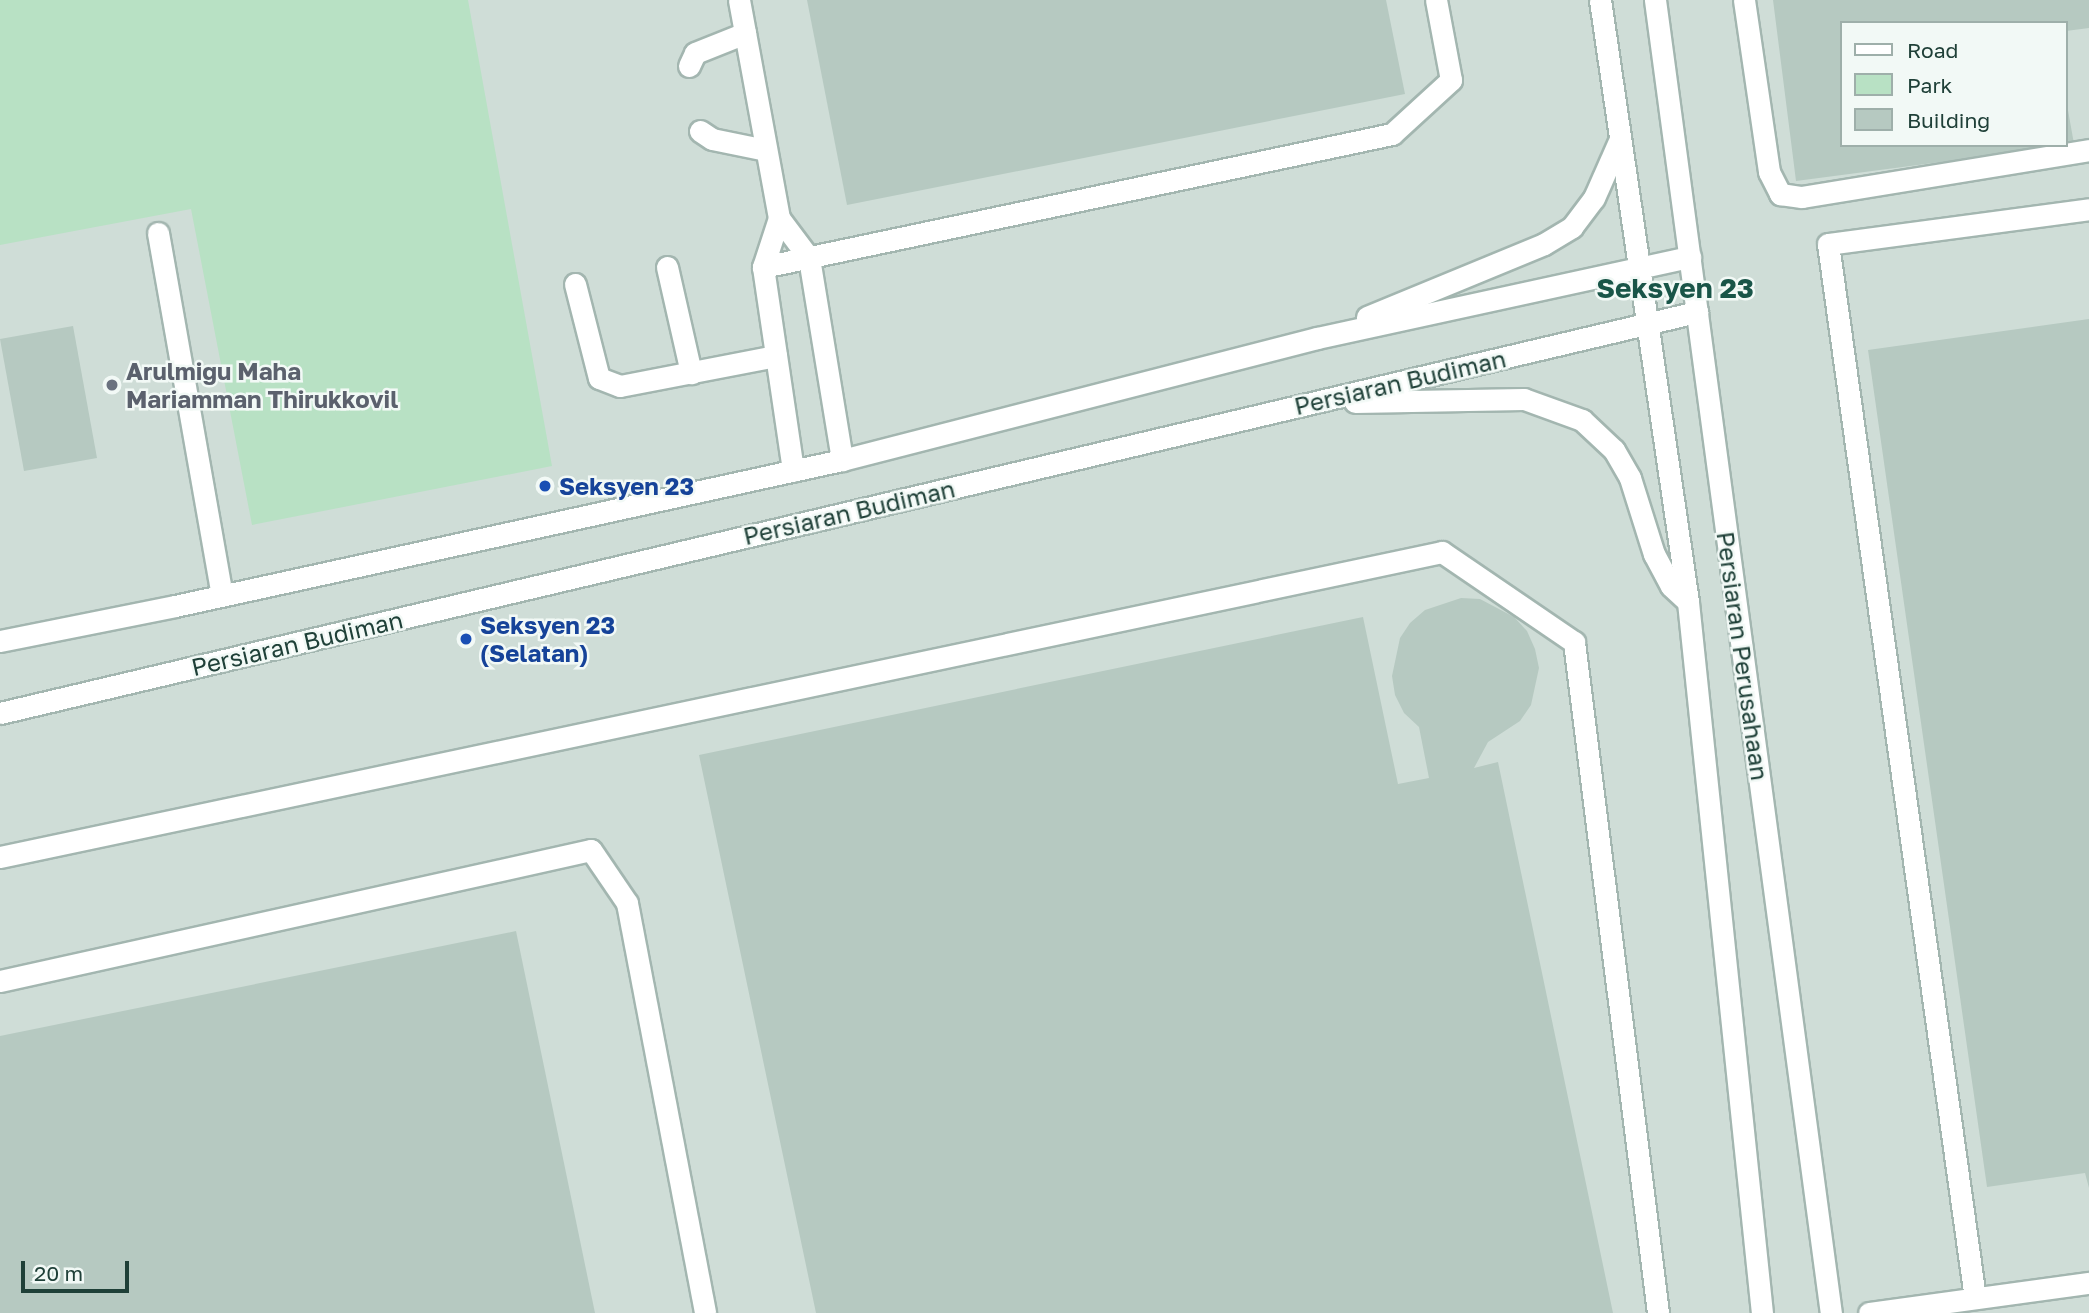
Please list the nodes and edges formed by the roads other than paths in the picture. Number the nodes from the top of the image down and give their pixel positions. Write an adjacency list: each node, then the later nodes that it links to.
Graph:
1 (739, 0): 6 (main road)
2 (1436, 0): 16 (main road)
3 (1600, 0): 9 (main road, Persiaran Perusahaan)
4 (1655, 0): 15 (main road, Persiaran Perusahaan)
5 (1744, 0): 11 (main road)
6 (745, 33): 7 (main road); 10 (main road)
7 (689, 66)
8 (701, 131): 10 (main road)
9 (1620, 138): 19 (main road, Persiaran Perusahaan); 23 (main road)
10 (766, 150): 13 (main road)
11 (2089, 150)
12 (2089, 209): 36 (main road)
13 (779, 218): 16 (main road); 18 (main road)
14 (158, 233): 29 (main road)
15 (1690, 257): 19 (main road); 21 (main road, Persiaran Perusahaan)
16 (809, 258): 18 (main road); 27 (main road)
17 (667, 267): 25 (main road)
18 (763, 267): 24 (main road)
19 (1639, 268): 22 (main road, Persiaran Perusahaan); 23 (main road)
20 (575, 284): 25 (main road)
21 (1697, 312): 22 (main road, Persiaran Budiman); 40 (main road, Persiaran Perusahaan)
22 (1647, 323): 26 (main road, Persiaran Budiman); 30 (main road, Persiaran Perusahaan)
23 (1317, 338): 27 (main road)
24 (776, 356): 25 (main road); 28 (main road)
25 (691, 373)
26 (1312, 402): 30 (main road); 32 (main road, Persiaran Budiman)
27 (842, 460): 28 (main road)
28 (793, 471): 29 (main road)
29 (222, 595): 31 (main road)
30 (1688, 602): 39 (main road, Persiaran Perusahaan)
31 (0, 641)
32 (0, 713)
33 (0, 857): 38 (main road)
34 (0, 981): 37 (main road)
35 (2089, 1283): 36 (main road)
36 (1975, 1298): 41 (main road)
37 (705, 1313)
38 (1658, 1313)
39 (1762, 1313)
40 (1832, 1313)
41 (1869, 1313)

